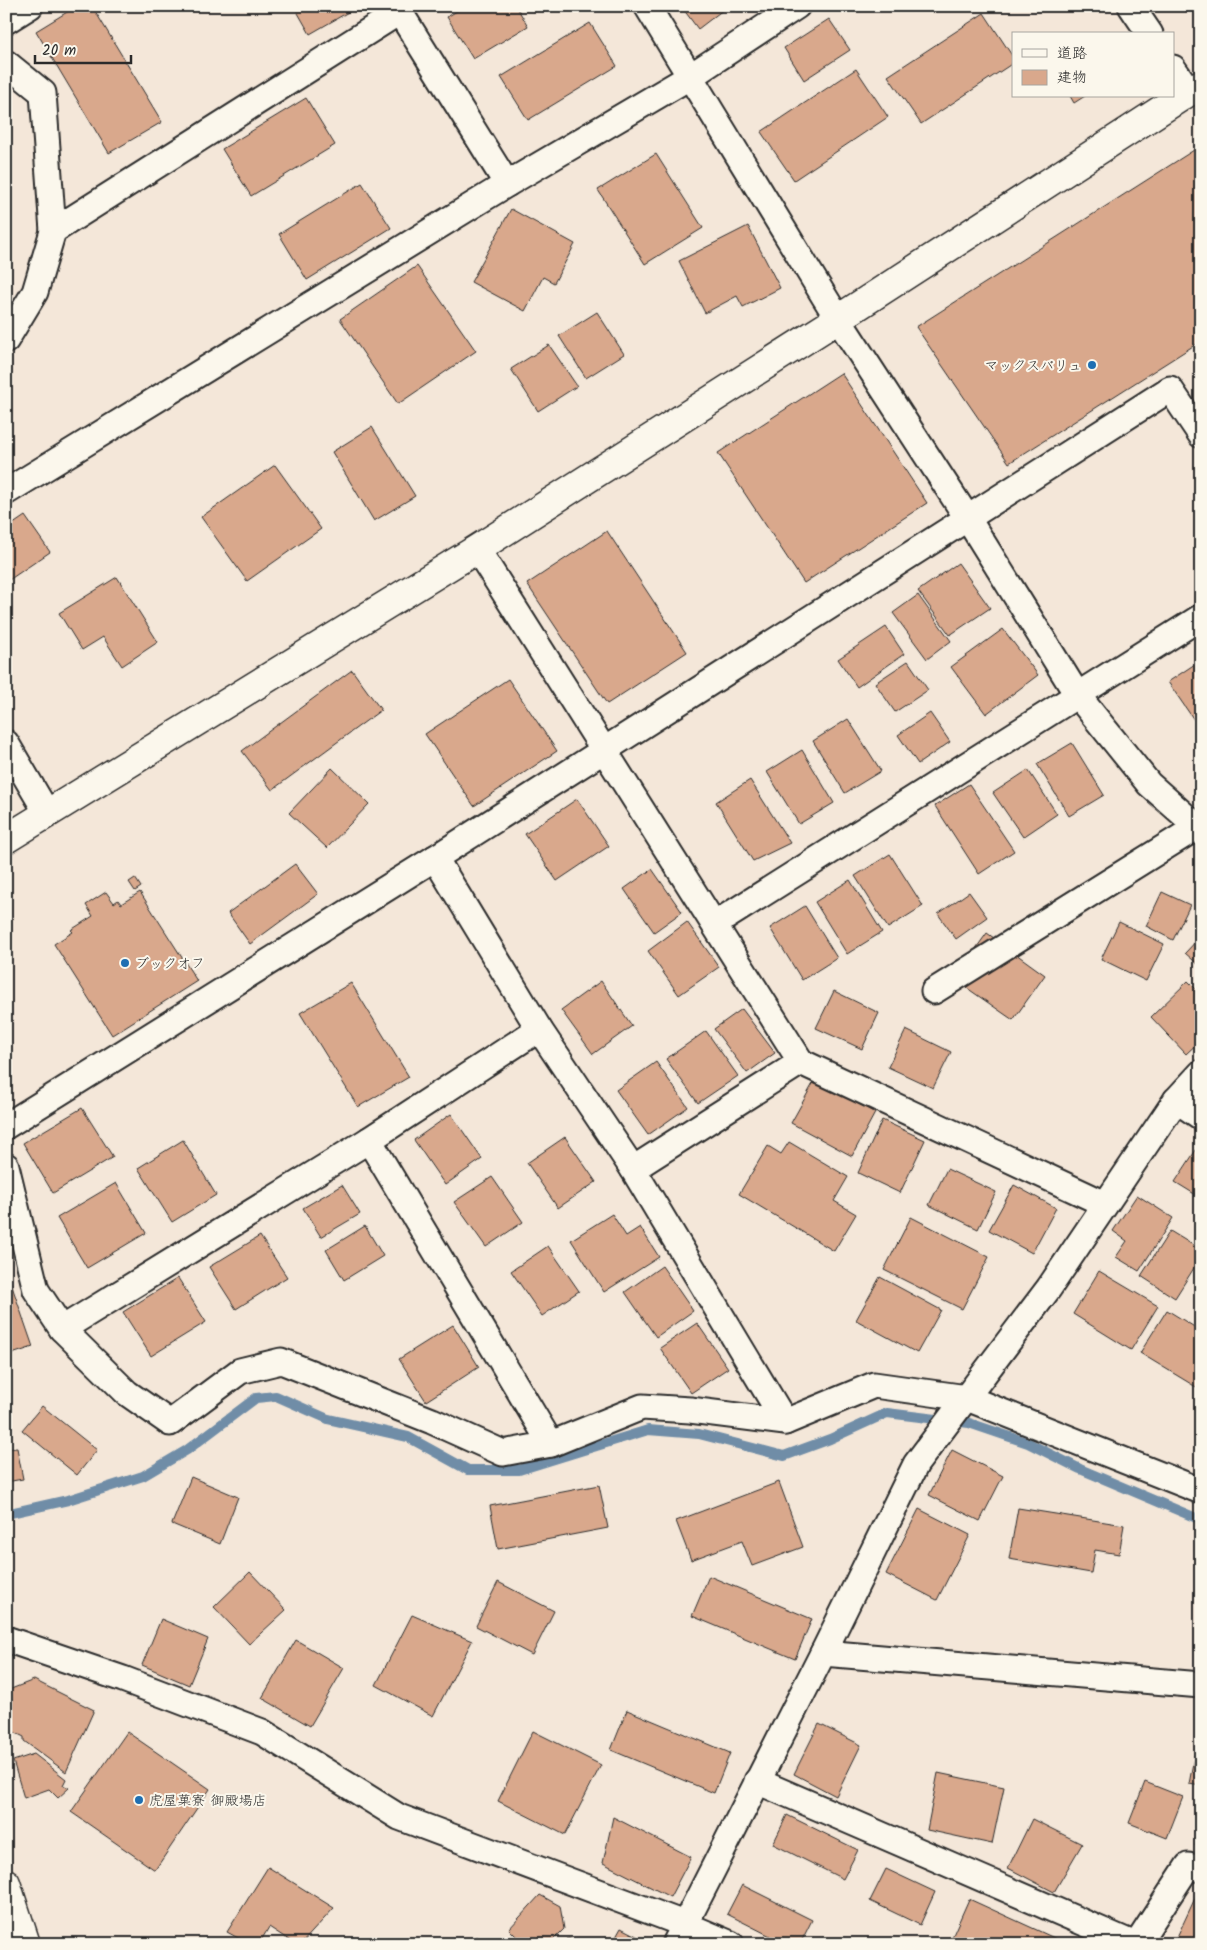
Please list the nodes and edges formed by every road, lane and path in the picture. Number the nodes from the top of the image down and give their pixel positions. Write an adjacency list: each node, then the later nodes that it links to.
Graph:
1 (30, 6): 6 (street)
2 (647, 6): 10 (street)
3 (798, 6): 10 (street)
4 (1131, 6): 7 (street)
5 (398, 9): 12 (street); 13 (street)
6 (6, 21)
7 (1149, 32)
8 (6, 63): 13 (street)
9 (1174, 69): 11 (street)
10 (692, 76): 12 (street); 14 (street)
11 (1195, 87): 14 (street)
12 (507, 184): 17 (street)
13 (53, 231): 15 (street)
14 (838, 320): 18 (street); 19 (street)
15 (6, 340)
16 (1201, 435): 18 (street)
17 (6, 492)
18 (968, 519): 21 (street); 23 (street)
19 (477, 549): 23 (street); 24 (street)
20 (1201, 616): 21 (street)
21 (1078, 696): 25 (street); 28 (street)
22 (6, 743): 24 (street)
23 (604, 749): 27 (street); 28 (street)
24 (47, 813): 26 (street)
25 (1199, 829): 29 (street)
26 (6, 839)
27 (435, 858): 30 (street); 35 (street)
28 (715, 924): 31 (street)
29 (934, 991)
30 (539, 1029): 36 (street); 38 (street)
31 (801, 1062): 38 (street); 39 (street)
32 (1201, 1073): 33 (street)
33 (1176, 1100): 34 (street); 39 (street)
34 (1201, 1117)
35 (6, 1126)
36 (369, 1140): 40 (street); 43 (street)
37 (6, 1166): 40 (street)
38 (633, 1170): 42 (street)
39 (1105, 1204): 41 (street)
40 (62, 1329): 43 (street)
41 (962, 1404): 42 (street); 44 (street); 46 (street)
42 (785, 1422): 43 (street)
43 (551, 1444)
44 (1201, 1491)
45 (6, 1639): 51 (street)
46 (823, 1653): 47 (street); 48 (street)
47 (1201, 1685)
48 (757, 1781): 51 (street); 54 (street)
49 (1201, 1869): 55 (street)
50 (6, 1883): 52 (street)
51 (680, 1934): 53 (street)
52 (26, 1944)
53 (731, 1944)
54 (1133, 1944)
55 (1137, 1944)

